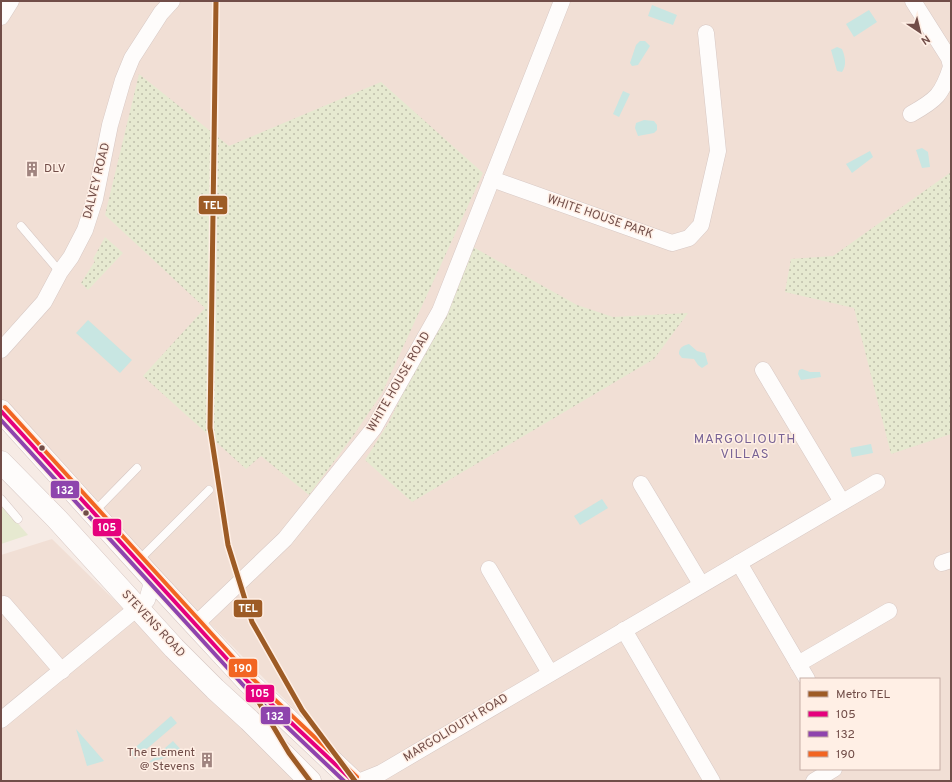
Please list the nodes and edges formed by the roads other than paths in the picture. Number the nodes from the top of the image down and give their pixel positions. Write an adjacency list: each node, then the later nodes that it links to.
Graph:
1 (11, 1): 5 (street)
2 (172, 1): 11 (street, DALVEY ROAD)
3 (562, 1): 9 (street)
4 (913, 1): 7 (street)
5 (1, 17)
6 (706, 33): 9 (street, WHITE HOUSE PARK)
7 (951, 66): 8 (street)
8 (911, 114)
9 (492, 179): 32 (street, WHITE HOUSE ROAD)
10 (21, 226): 11 (lane)
11 (60, 272): 12 (street, DALVEY ROAD)
12 (1, 350)
13 (763, 370): 21 (street)
14 (1, 411): 22 (main road)
15 (1, 462): 30 (main road, STEVENS ROAD)
16 (137, 468): 22 (lane)
17 (877, 482): 21 (street, MARGOLIOUTH ROAD)
18 (642, 484): 27 (street)
19 (209, 490): 25 (lane)
20 (1, 499): 23 (lane)
21 (842, 502): 24 (street, MARGOLIOUTH ROAD)
22 (93, 512): 25 (main road)
23 (18, 519)
24 (739, 563): 27 (street, MARGOLIOUTH ROAD); 35 (street)
25 (143, 569): 29 (main road); 30 (street)
26 (489, 569): 37 (street)
27 (700, 584): 33 (street, MARGOLIOUTH ROAD)
28 (4, 604): 36 (street)
29 (177, 605): 32 (main road); 34 (main road)
30 (137, 609): 34 (main road, STEVENS ROAD); 36 (street)
31 (889, 611): 35 (street)
32 (195, 625): 42 (main road)
33 (624, 630): 37 (street, MARGOLIOUTH ROAD); 44 (street)
34 (174, 648): 41 (main road, STEVENS ROAD)
35 (798, 664): 38 (street)
36 (62, 670): 39 (street)
37 (550, 673): 43 (street, MARGOLIOUTH ROAD)
38 (806, 678)
39 (1, 720)
40 (832, 770): 45 (street)
41 (310, 781)
42 (354, 781)
43 (361, 781)
44 (712, 781)
45 (814, 781)

